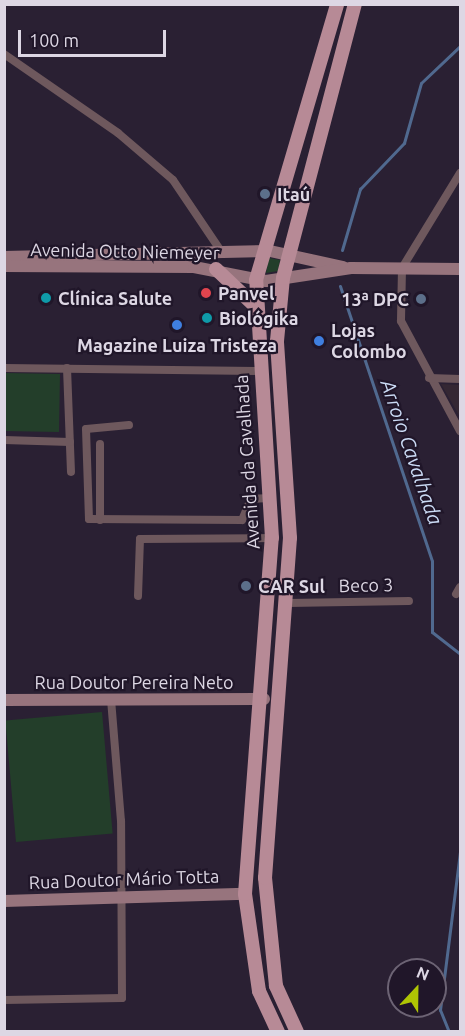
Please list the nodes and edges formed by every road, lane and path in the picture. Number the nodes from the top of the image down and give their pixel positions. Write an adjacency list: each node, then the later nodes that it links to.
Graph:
1 (337, 4): 5 (main road, Avenida da Cavalhada)
2 (355, 4): 7 (main road, Avenida da Cavalhada)
3 (4, 54): 6 (street)
4 (460, 173): 11 (street)
5 (262, 251): 6 (main road, Avenida Otto Niemeyer); 7 (main road, Avenida Otto Niemeyer); 15 (main road, Avenida da Cavalhada)
6 (224, 255): 8 (main road, Avenida Otto Niemeyer)
7 (290, 255): 10 (main road, Avenida Otto Niemeyer); 14 (main road, Avenida da Cavalhada)
8 (4, 257)
9 (4, 266): 12 (main road, Avenida Otto Niemeyer)
10 (351, 268): 11 (main road, Avenida Otto Niemeyer); 14 (main road, Avenida Otto Niemeyer)
11 (402, 268): 13 (main road, Avenida Otto Niemeyer); 20 (street)
12 (216, 269): 15 (main road, Avenida Otto Niemeyer); 16 (main road)
13 (460, 269)
14 (284, 278): 15 (main road, Avenida Otto Niemeyer); 33 (main road, Avenida da Cavalhada)
15 (256, 280): 16 (main road, Avenida da Cavalhada)
16 (255, 306): 19 (main road, Avenida da Cavalhada)
17 (4, 368): 18 (street)
18 (67, 368): 19 (street); 25 (street)
19 (260, 371): 28 (main road, Avenida da Cavalhada)
20 (429, 378): 21 (street); 23 (street)
21 (460, 379)
22 (129, 425): 29 (street)
23 (460, 431)
24 (4, 440): 25 (street)
25 (70, 442): 27 (street)
26 (100, 444): 29 (street)
27 (71, 472)
28 (270, 498): 29 (street); 30 (main road, Avenida da Cavalhada)
29 (100, 520)
30 (272, 538): 31 (street); 35 (main road, Avenida da Cavalhada)
31 (138, 596)
32 (409, 601): 33 (street, Beco 3)
33 (288, 603): 40 (main road, Avenida da Cavalhada)
34 (111, 699): 35 (main road, Rua Doutor Pereira Neto); 36 (main road, Rua Doutor Pereira Neto); 38 (street)
35 (264, 699): 37 (main road, Avenida da Cavalhada)
36 (4, 700)
37 (245, 894): 38 (main road, Rua Doutor Mário Totta); 40 (main road); 42 (main road, Avenida da Cavalhada)
38 (122, 897): 39 (main road, Rua Doutor Mário Totta); 41 (street)
39 (4, 901)
40 (270, 956): 43 (main road, Avenida da Cavalhada)
41 (4, 1000)
42 (278, 1032)
43 (297, 1032)

